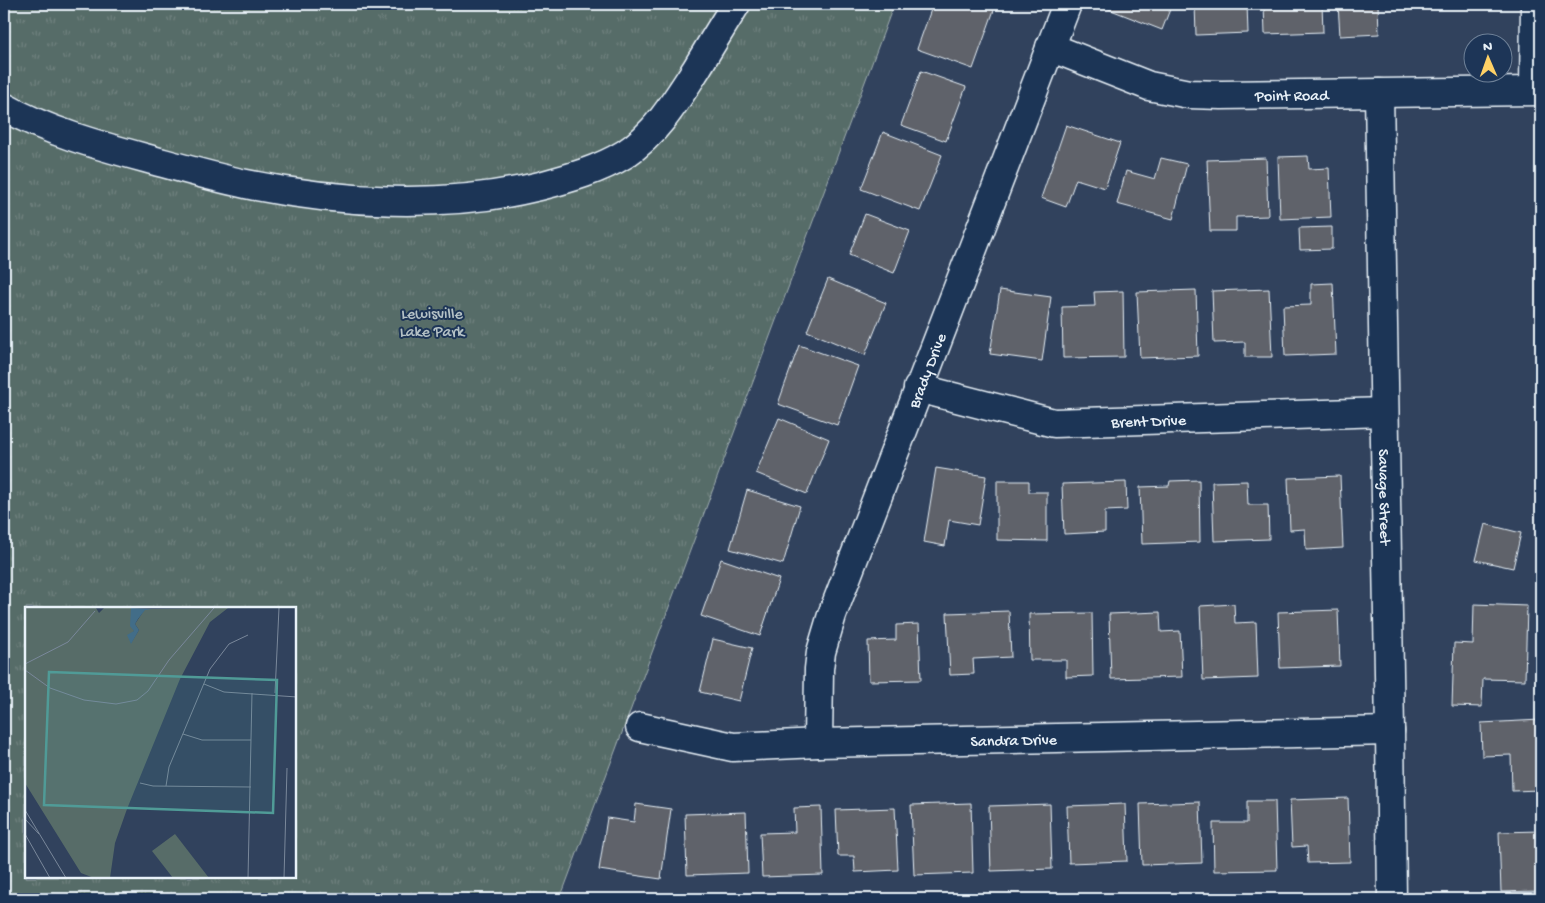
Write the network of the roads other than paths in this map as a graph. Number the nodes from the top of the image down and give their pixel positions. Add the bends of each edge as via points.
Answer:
1 (736, 4) edge
2 (1066, 4) edge
3 (1535, 4) edge
4 (1050, 47) junction
5 (1538, 90) edge
6 (1378, 93) junction
7 (4, 107) edge
8 (918, 388) junction
9 (1384, 412) junction
10 (640, 727) dead end
11 (1390, 731) junction
12 (818, 743) junction
13 (1392, 899) edge

1 - 7 street via 674,105 627,153 600,168 511,193 410,201 296,193 187,170 92,143
2 - 4 street, Brady Drive
3 - 5 street
4 - 6 street, Point Road via 1149,86 1179,92 1221,95
4 - 8 street, Brady Drive
5 - 6 street, Point Road
6 - 9 street, Savage Street
8 - 9 street, Brent Drive via 1054,423
8 - 12 street, Brady Drive via 834,608 821,652
9 - 11 street, Savage Street
10 - 12 street, Sandra Drive via 733,748
11 - 12 street, Sandra Drive
11 - 13 street, Savage Street

